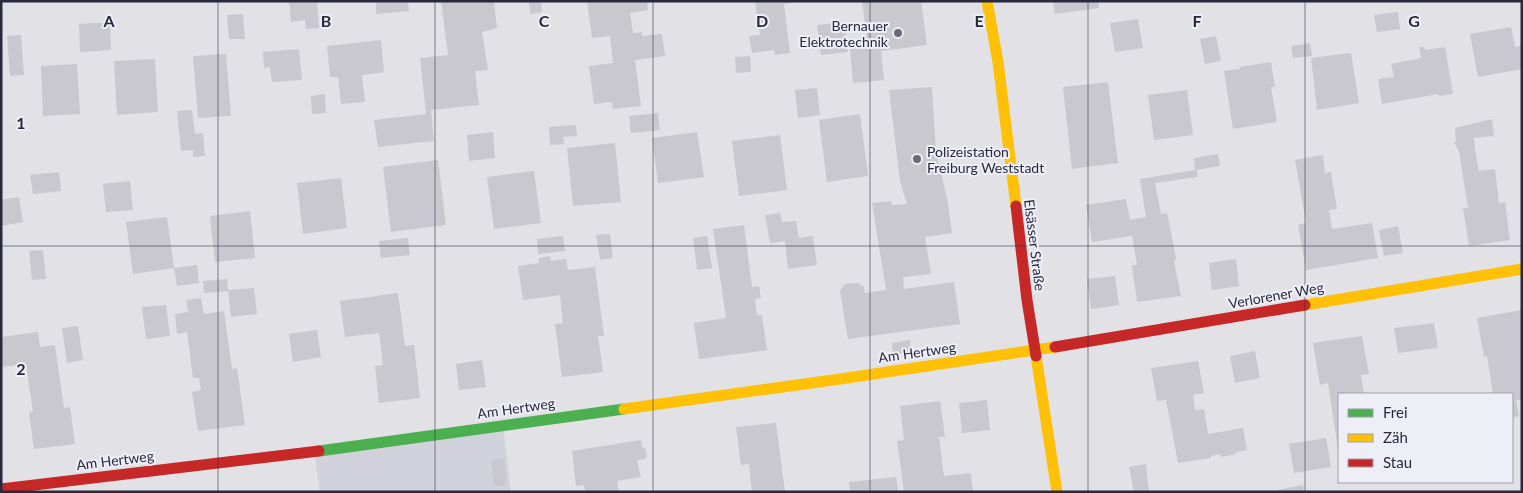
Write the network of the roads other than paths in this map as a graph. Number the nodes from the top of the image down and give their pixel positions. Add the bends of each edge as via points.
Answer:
1 (987, 1) edge
2 (1522, 269) edge
3 (1034, 350) junction
4 (1, 489) edge
5 (1057, 492) edge

1 - 3 street, Elsässer Straße via 998,62
2 - 3 street, Verlorener Weg
3 - 4 street, Am Hertweg via 314,452
3 - 5 street, Elsässer Straße

